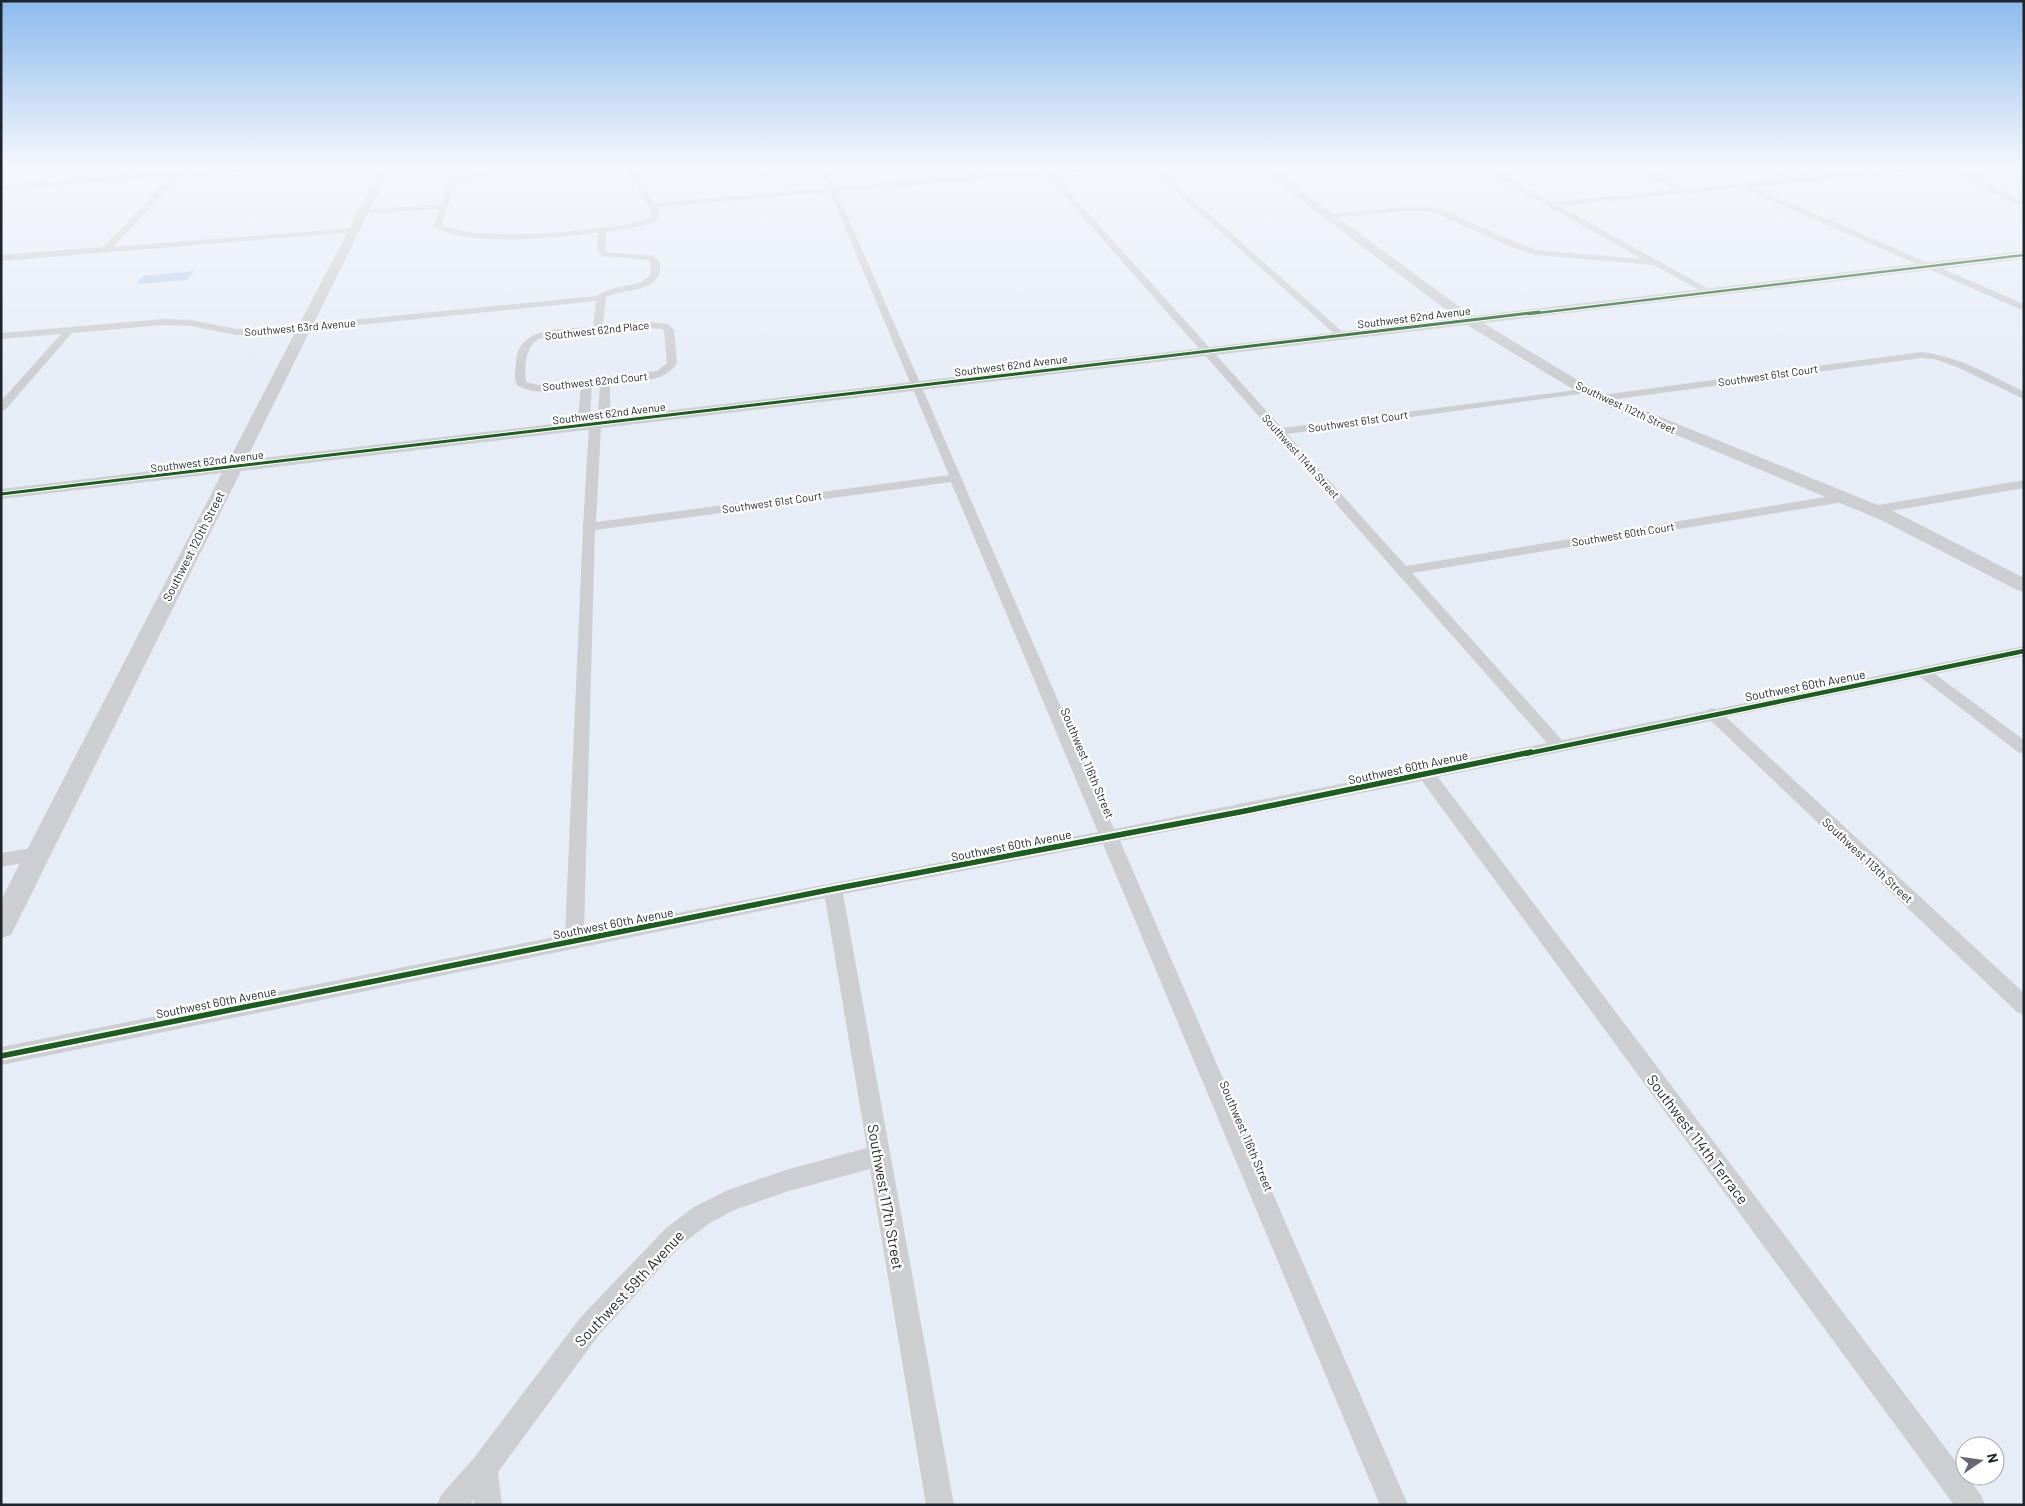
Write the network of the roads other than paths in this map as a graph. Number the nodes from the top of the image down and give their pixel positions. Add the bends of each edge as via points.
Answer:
1 (117, 237) edge
2 (263, 237) edge
3 (350, 237) edge
4 (602, 237) edge
5 (853, 237) edge
6 (1105, 237) edge
7 (1231, 237) edge
8 (1357, 237) edge
9 (1497, 237) edge
10 (1608, 237) edge
11 (1862, 237) edge
12 (105, 250) junction
13 (2024, 255) edge
14 (1, 258) edge
15 (1655, 263) junction
16 (1928, 266) junction
17 (1708, 292) junction
18 (600, 298) junction
19 (2024, 308) edge
20 (1470, 321) junction
21 (305, 328) junction
22 (70, 329) junction
23 (598, 330) junction
24 (1, 336) edge
25 (1342, 336) junction
26 (1207, 352) junction
27 (1934, 356) joint
28 (666, 371) joint
29 (605, 381) junction
30 (587, 383) junction
31 (524, 385) joint
32 (918, 387) junction
33 (1586, 390) junction
34 (2024, 396) edge
35 (1602, 398) junction
36 (1, 408) edge
37 (595, 425) junction
38 (1279, 432) junction
39 (233, 468) junction
40 (955, 478) junction
41 (2024, 484) edge
42 (1, 494) edge
43 (1844, 498) junction
44 (1873, 510) junction
45 (589, 527) junction
46 (1402, 571) junction
47 (2024, 586) edge
48 (2024, 650) edge
49 (1921, 671) junction
50 (1712, 714) junction
51 (1558, 746) junction
52 (2024, 748) edge
53 (1426, 774) junction
54 (1108, 836) junction
55 (38, 854) junction
56 (1, 860) edge
57 (832, 889) junction
58 (1, 927) edge
59 (574, 940) junction
60 (2024, 1006) edge
61 (1, 1056) edge
62 (879, 1156) junction
63 (484, 1468) junction
64 (452, 1505) edge
65 (488, 1505) edge
66 (940, 1505) edge
67 (1394, 1505) edge
68 (1970, 1505) edge

1 - 12 street
2 - 12 street
3 - 21 street, Southwest 120th Street
4 - 18 street, Southwest 63rd Avenue via 604,254 651,258 656,263 656,273 646,284 607,292
5 - 32 street, Southwest 116th Street
6 - 26 street, Southwest 114th Street
7 - 25 street
8 - 20 street, Southwest 112th Street
9 - 15 street via 1535,252
10 - 15 street
11 - 16 street
12 - 14 street
13 - 16 street, Southwest 62nd Avenue
15 - 17 street
16 - 17 street, Southwest 62nd Avenue
16 - 19 street
17 - 20 street, Southwest 62nd Avenue
18 - 21 street, Southwest 63rd Avenue
18 - 23 street
20 - 25 street, Southwest 62nd Avenue
20 - 33 street, Southwest 112th Street
21 - 22 street, Southwest 63rd Avenue via 236,332 191,323 163,322
21 - 39 street, Southwest 120th Street
22 - 24 street, Southwest 63rd Avenue
22 - 36 street
23 - 28 street, Southwest 62nd Place via 665,326 670,332 672,363
23 - 31 street, Southwest 62nd Place via 530,339 524,345 520,378
25 - 26 street, Southwest 62nd Avenue
26 - 32 street, Southwest 62nd Avenue
26 - 38 street, Southwest 114th Street
27 - 34 street
27 - 35 street, Southwest 61st Court via 1903,357
28 - 29 street, Southwest 62nd Court via 652,376
29 - 30 street, Southwest 62nd Court
29 - 37 street via 604,415
30 - 31 street, Southwest 62nd Court via 539,388
30 - 37 street via 584,418
32 - 37 street, Southwest 62nd Avenue
32 - 40 street, Southwest 116th Street
33 - 35 street, Southwest 112th Street
33 - 38 street, Southwest 61st Court
35 - 43 street, Southwest 112th Street
37 - 39 street, Southwest 62nd Avenue
37 - 45 street
38 - 46 street, Southwest 114th Street
39 - 42 street, Southwest 62nd Avenue
39 - 55 street, Southwest 120th Street
40 - 45 street, Southwest 61st Court
40 - 54 street, Southwest 116th Street
41 - 44 street
43 - 44 street, Southwest 112th Street
43 - 46 street, Southwest 60th Court
44 - 47 street, Southwest 112th Street
45 - 59 street
46 - 51 street, Southwest 114th Street
48 - 49 street, Southwest 60th Avenue
49 - 50 street, Southwest 60th Avenue
49 - 52 street
50 - 51 street, Southwest 60th Avenue
50 - 60 street, Southwest 113th Street
51 - 53 street, Southwest 60th Avenue
53 - 54 street, Southwest 60th Avenue
53 - 68 street, Southwest 114th Terrace
54 - 57 street, Southwest 60th Avenue
54 - 67 street, Southwest 116th Street
55 - 56 street
55 - 58 street, Southwest 120th Street
57 - 59 street, Southwest 60th Avenue
57 - 62 street, Southwest 117th Street
59 - 61 street, Southwest 60th Avenue
62 - 63 street, Southwest 59th Avenue via 789,1180 728,1201 674,1236 589,1327
62 - 66 street, Southwest 117th Street
63 - 64 street, Southwest 59th Avenue
63 - 65 street

